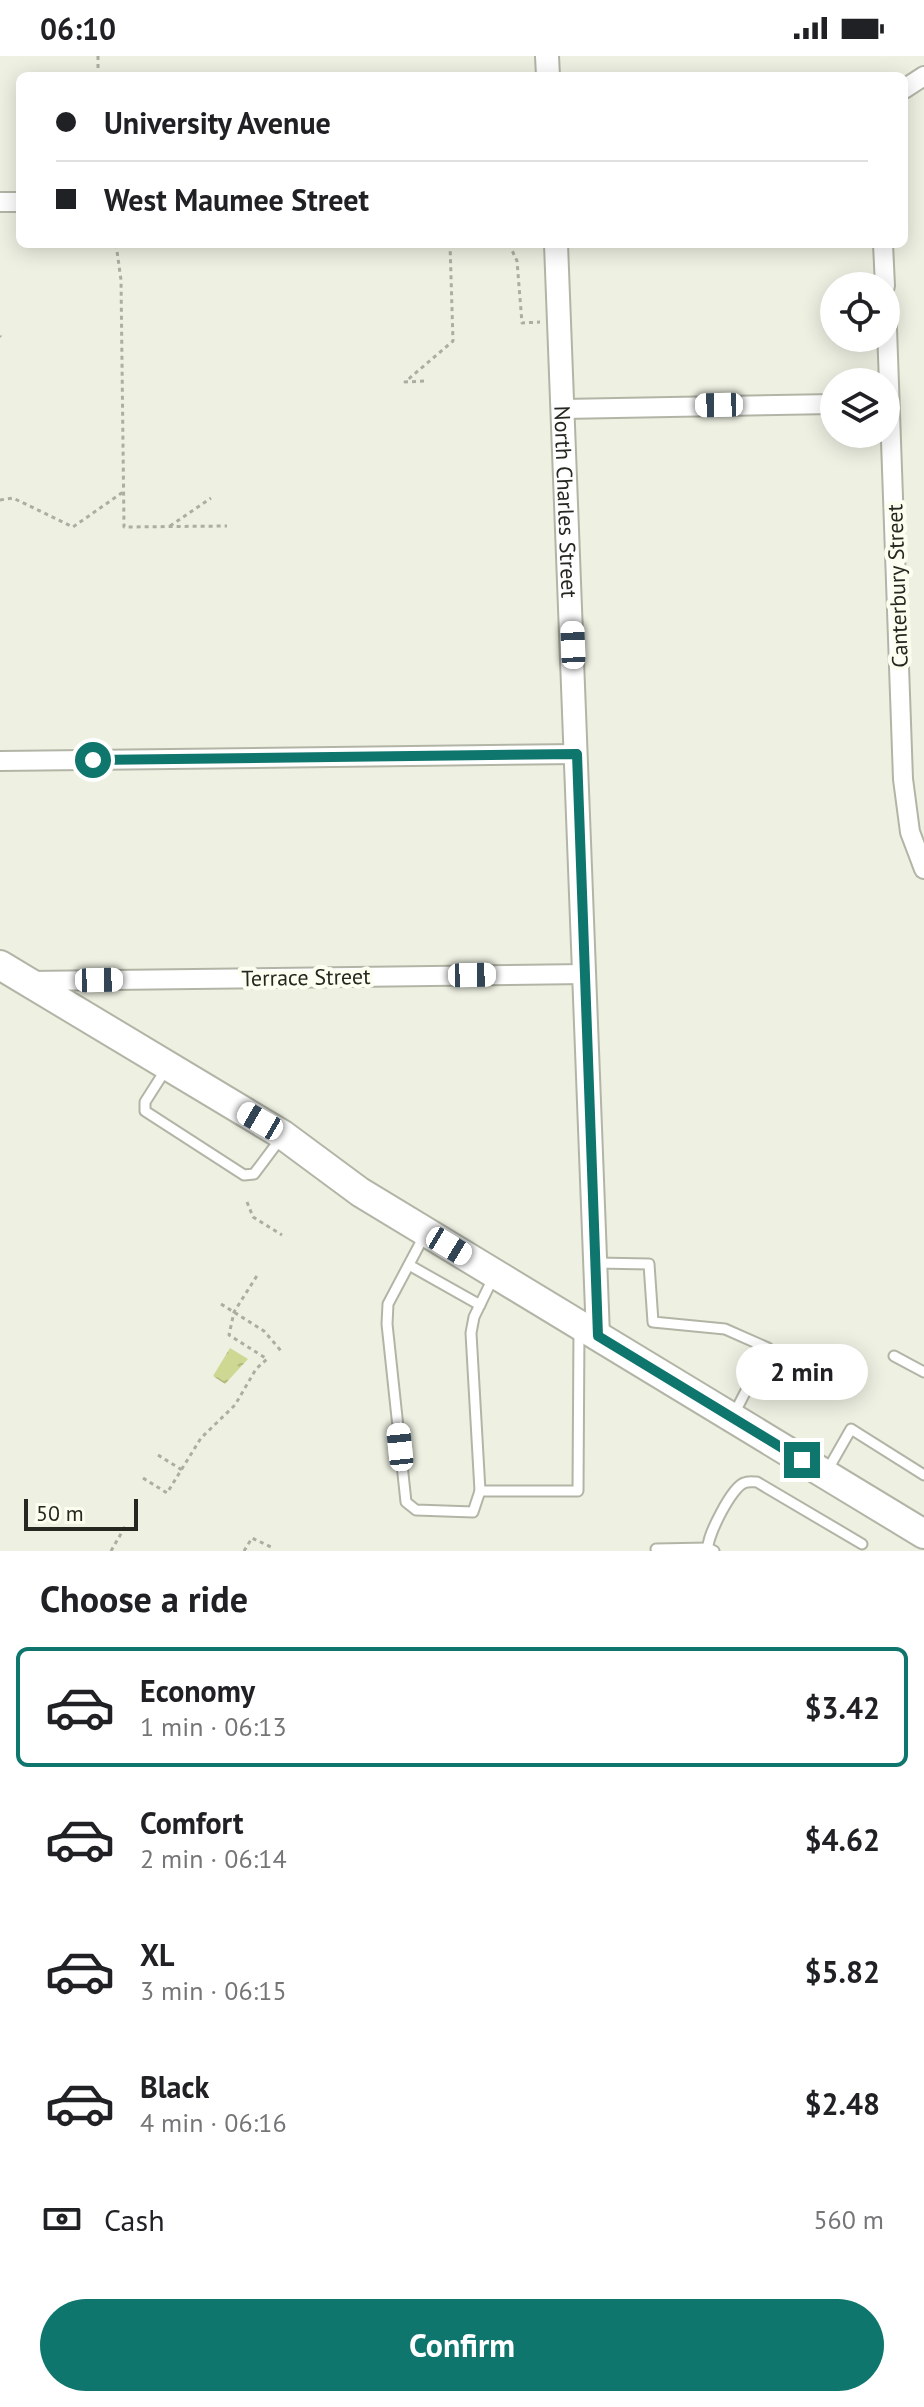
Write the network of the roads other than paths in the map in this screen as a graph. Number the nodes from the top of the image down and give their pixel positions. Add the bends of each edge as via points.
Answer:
1 (556, 248) edge
2 (883, 248) edge
3 (884, 272) edge
4 (820, 404) edge
5 (563, 409) junction
6 (890, 448) edge
7 (577, 754) junction
8 (0, 761) edge
9 (924, 869) edge
10 (0, 965) edge
11 (586, 974) junction
12 (26, 981) junction
13 (168, 1067) junction
14 (283, 1135) junction
15 (426, 1232) junction
16 (597, 1263) junction
17 (409, 1265) junction
18 (496, 1274) junction
19 (480, 1305) junction
20 (589, 1330) junction
21 (894, 1356) dead end
22 (924, 1372) edge
23 (732, 1417) junction
24 (825, 1474) junction
25 (924, 1475) edge
26 (480, 1491) junction
27 (924, 1534) edge
28 (862, 1544) dead end
29 (656, 1549) dead end
30 (711, 1549) edge

1 - 5 street, North Charles Street
2 - 3 street
4 - 5 street
5 - 7 street, North Charles Street
6 - 9 street, Canterbury Street via 903,779 910,832
7 - 8 street
7 - 11 street, North Charles Street
10 - 12 main road
11 - 12 street, Terrace Street
11 - 16 street, North Charles Street
12 - 13 main road
13 - 14 main road
13 - 14 lane via 145,1102 145,1111 244,1175 254,1174
14 - 15 main road
15 - 17 lane
15 - 18 main road
16 - 20 street, North Charles Street
16 - 23 lane via 649,1264 653,1322 725,1329 768,1348
17 - 19 lane
17 - 26 lane via 388,1304 387,1324 406,1502 416,1510 473,1512
18 - 19 lane
18 - 20 main road
19 - 26 lane via 471,1333
20 - 23 main road
20 - 26 lane via 576,1362 578,1491
21 - 22 lane
23 - 24 main road
24 - 25 lane via 851,1429
24 - 27 main road
28 - 30 lane via 757,1482 748,1482 739,1487 707,1537
29 - 30 lane

